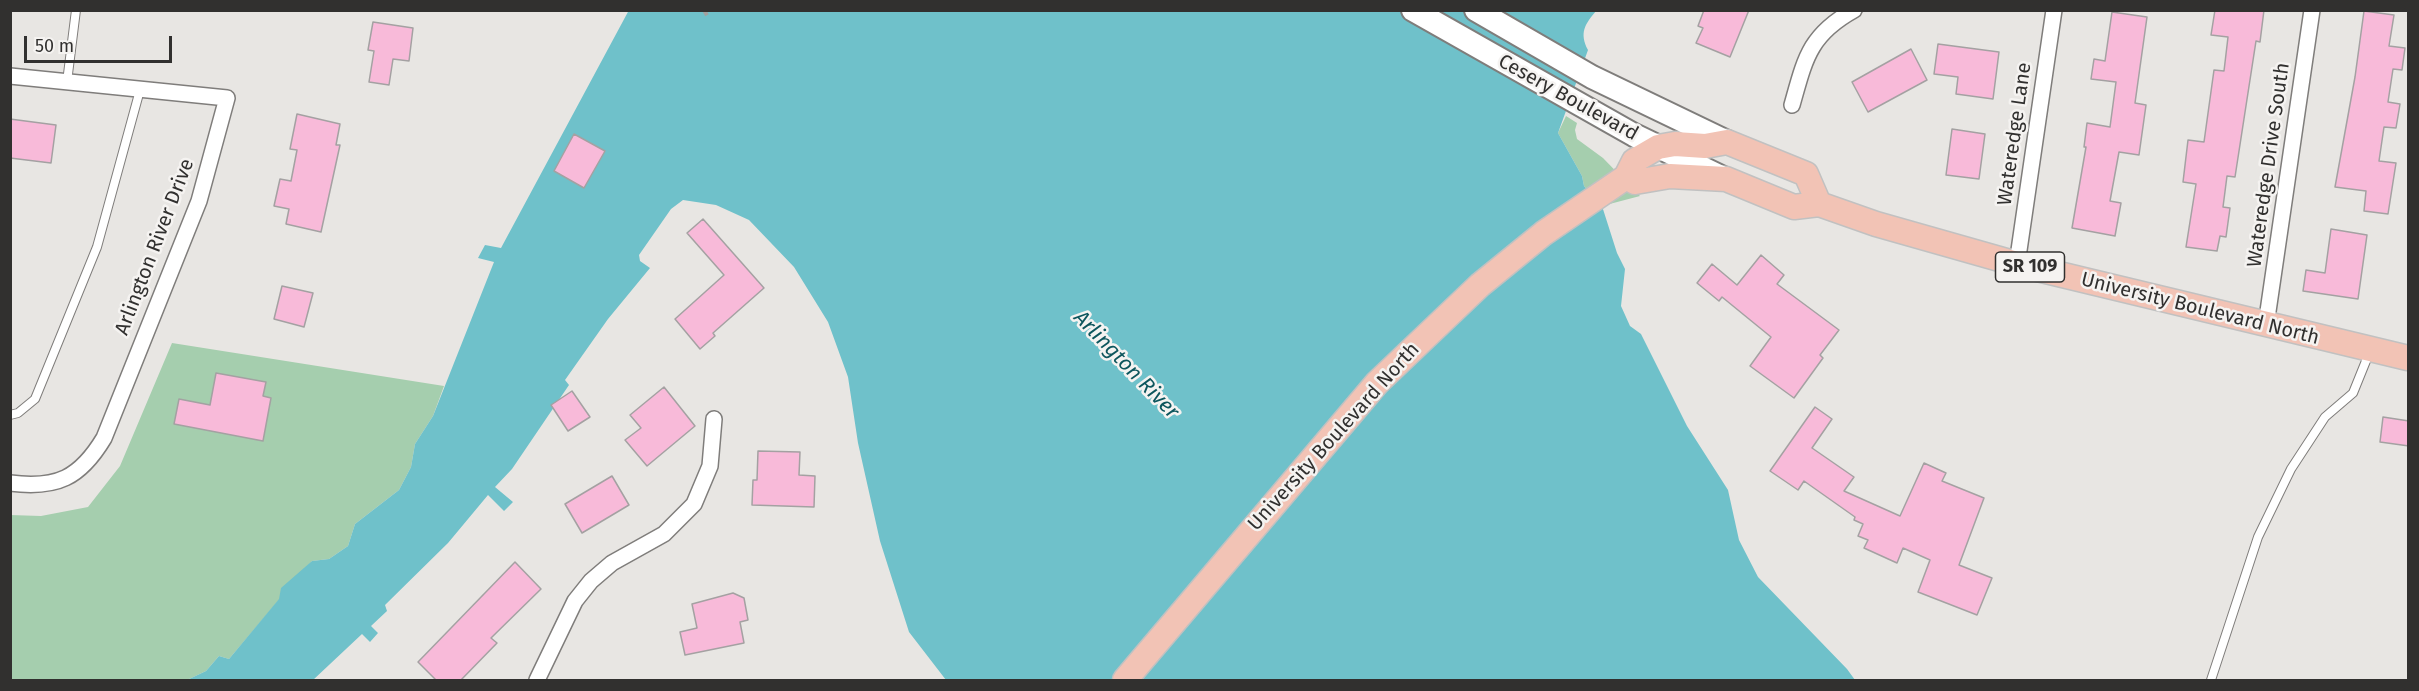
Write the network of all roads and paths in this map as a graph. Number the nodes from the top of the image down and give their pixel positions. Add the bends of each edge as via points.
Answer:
1 (76, 10) edge
2 (704, 10) edge
3 (1413, 10) edge
4 (1476, 10) edge
5 (1854, 10) edge
6 (2054, 10) edge
7 (2312, 10) edge
8 (708, 17) dead end
9 (10, 76) edge
10 (68, 82) junction
11 (140, 90) junction
12 (1792, 105) dead end
13 (1727, 142) junction
14 (1658, 147) junction
15 (1626, 177) junction
16 (1726, 179) junction
17 (1820, 204) junction
18 (2017, 264) junction
19 (2266, 325) junction
20 (2370, 350) junction
21 (2409, 358) edge
22 (10, 414) edge
23 (714, 419) dead end
24 (10, 483) edge
25 (537, 681) edge
26 (1125, 681) edge
27 (2211, 681) edge

1 - 10 lane
2 - 8 path
3 - 14 main road, Cesery Boulevard / SR 109
4 - 13 main road, Cesery Boulevard via 1592,77
5 - 12 street via 1834,21 1817,38 1805,60
6 - 18 street, Wateredge Lane
7 - 19 street, Wateredge Drive South
9 - 10 street, Arlington River Drive
10 - 11 street, Arlington River Drive
11 - 22 lane via 93,258 36,399 18,413
11 - 24 street, Arlington River Drive via 227,98 199,201 93,457 78,472 62,480 42,485
13 - 14 main road, University Boulevard North
13 - 17 main road, University Boulevard North via 1806,174
14 - 15 main road, University Boulevard North via 1634,161
14 - 16 main road, Cesery Boulevard / SR 109
15 - 16 main road, University Boulevard North via 1635,182 1680,176
15 - 26 main road, University Boulevard North via 1544,233 1480,285 1377,383
16 - 17 main road, University Boulevard North / SR 109 via 1794,207
17 - 18 main road, University Boulevard North / SR 109
18 - 19 main road, University Boulevard North / SR 109
19 - 20 main road, University Boulevard North / SR 109
20 - 21 main road, University Boulevard North / SR 109
20 - 27 lane via 2353,393 2325,417 2291,470 2263,527
23 - 25 street via 710,466 694,504 664,534 612,563 591,581 575,602

